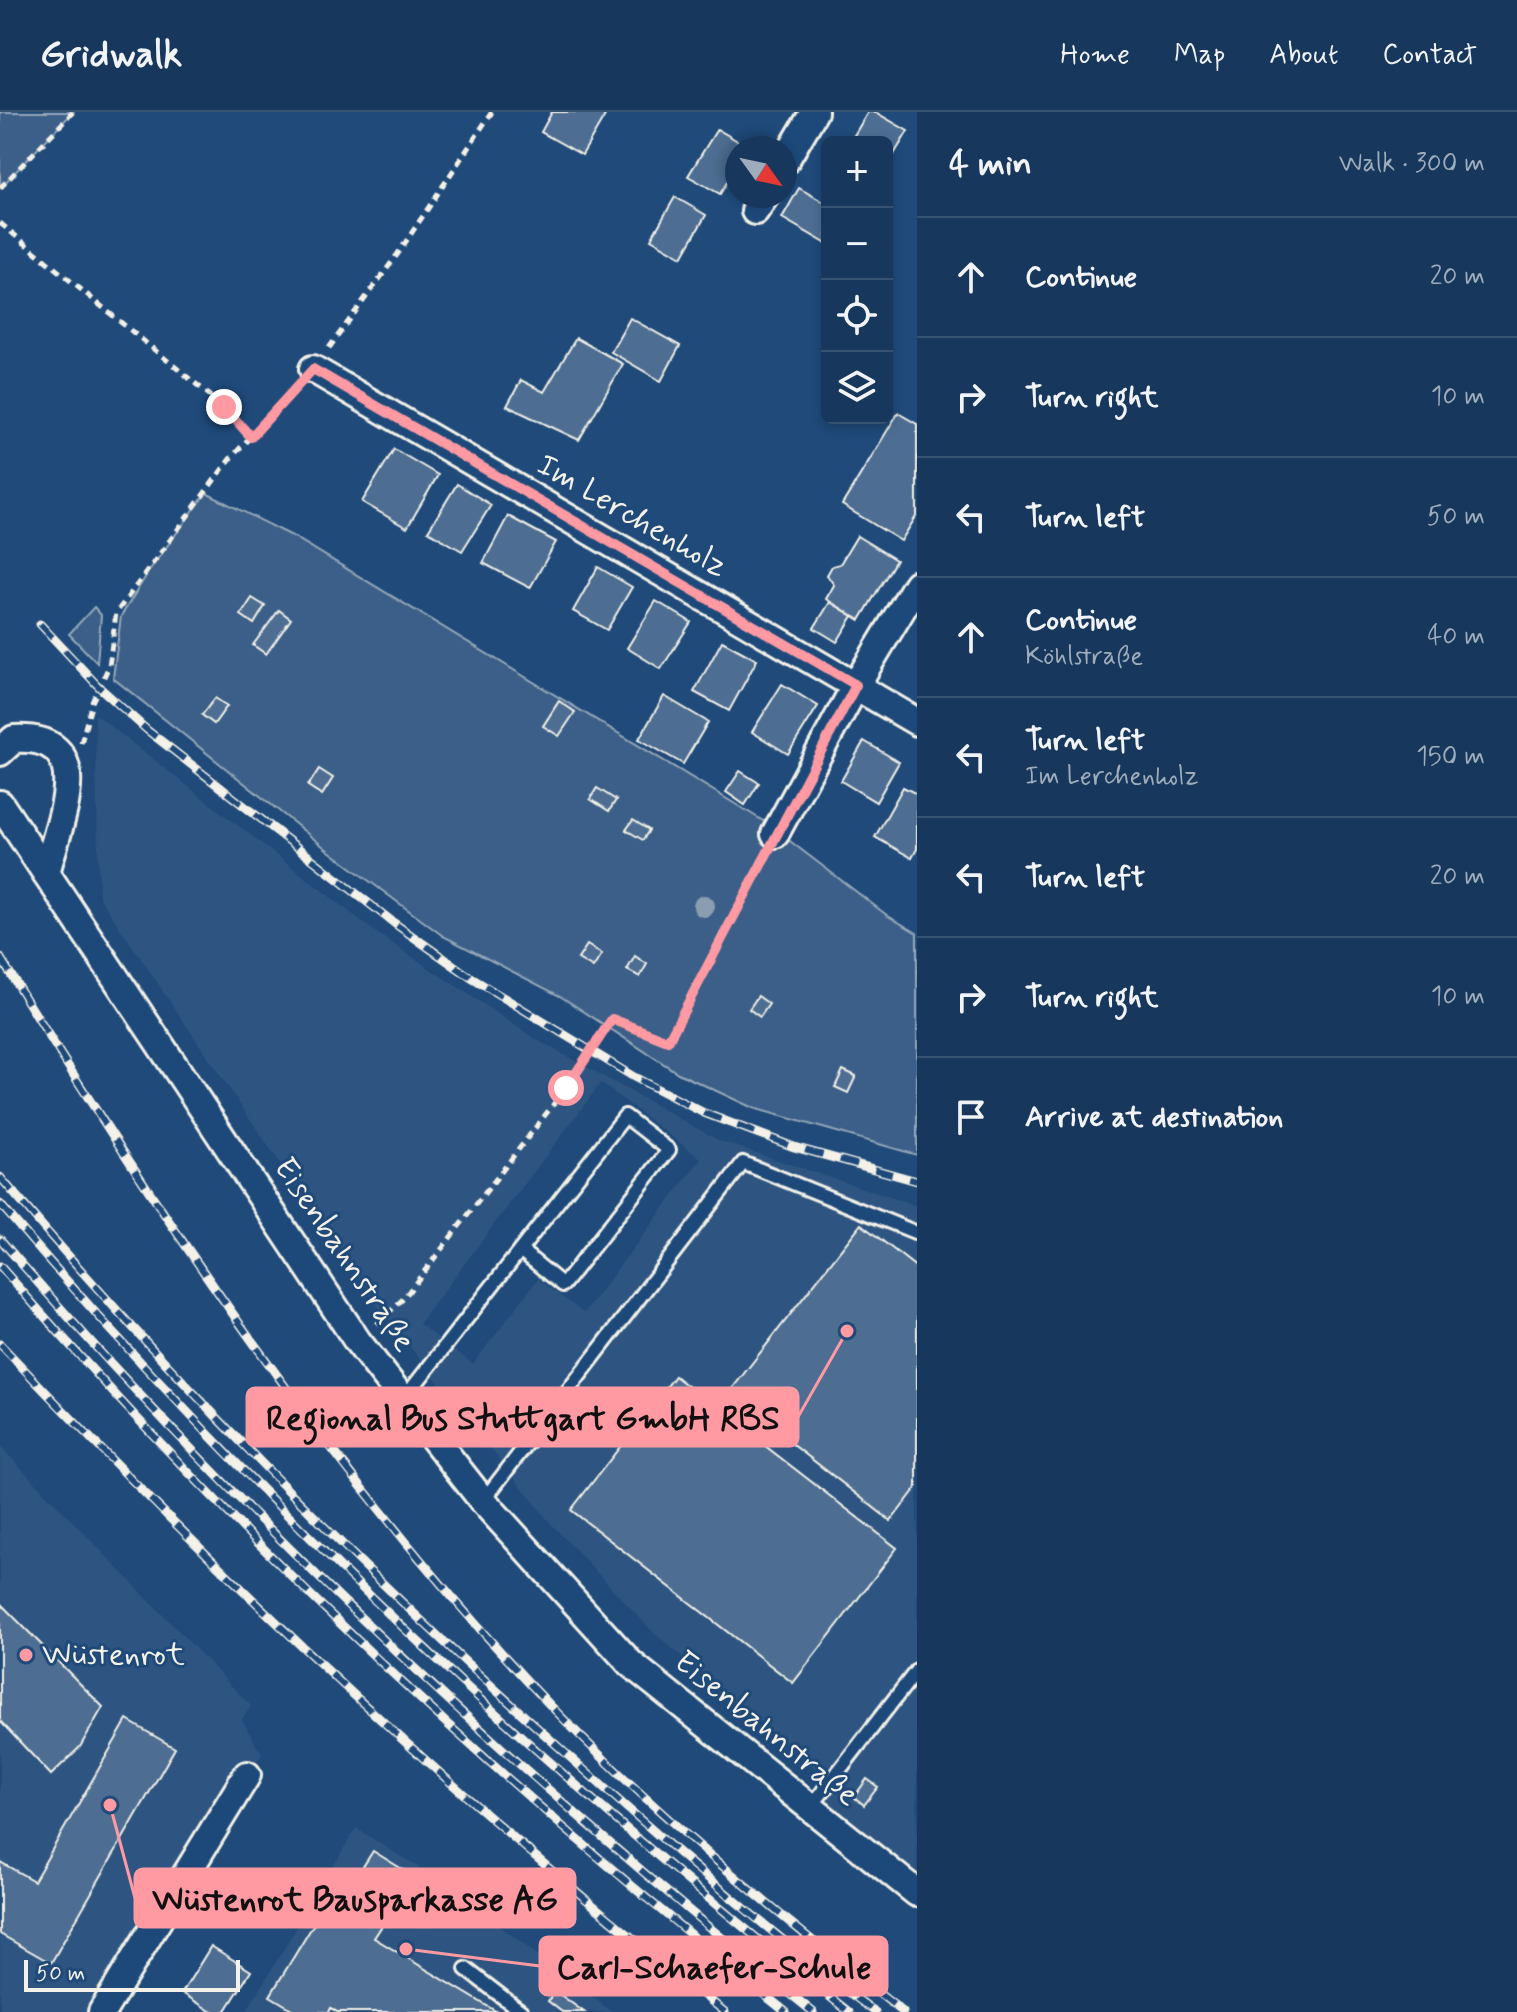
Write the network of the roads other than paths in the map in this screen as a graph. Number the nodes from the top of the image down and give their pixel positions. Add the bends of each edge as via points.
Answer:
1 (814, 112) edge
2 (797, 141) edge
3 (313, 369) road end
4 (917, 584) edge
5 (856, 685) junction
6 (917, 722) edge
7 (1, 748) edge
8 (0, 804) edge
9 (775, 834) road end
10 (46, 873) junction
11 (917, 1233) edge
12 (520, 1250) junction
13 (403, 1400) junction
14 (483, 1501) junction
15 (917, 1670) edge
16 (247, 1775) dead end
17 (810, 1808) junction
18 (917, 1893) edge
19 (466, 1969) dead end
20 (102, 2012) edge
21 (522, 2012) edge

1 - 2 street
3 - 5 street, Im Lerchenholz
4 - 5 street
5 - 6 street, Im Lerchenholz
5 - 9 street
7 - 10 street via 14,739 35,738 55,748 66,763 69,791
8 - 10 street, Eisenbahnstraße
10 - 13 street, Eisenbahnstraße via 358,1342
11 - 14 lane via 743,1163
12 - 12 lane via 625,1116 669,1150 563,1285
12 - 13 lane
13 - 14 street, Eisenbahnstraße
14 - 17 street, Eisenbahnstraße via 631,1664
15 - 17 lane
16 - 20 street
17 - 18 street, Eisenbahnstraße
19 - 21 lane

